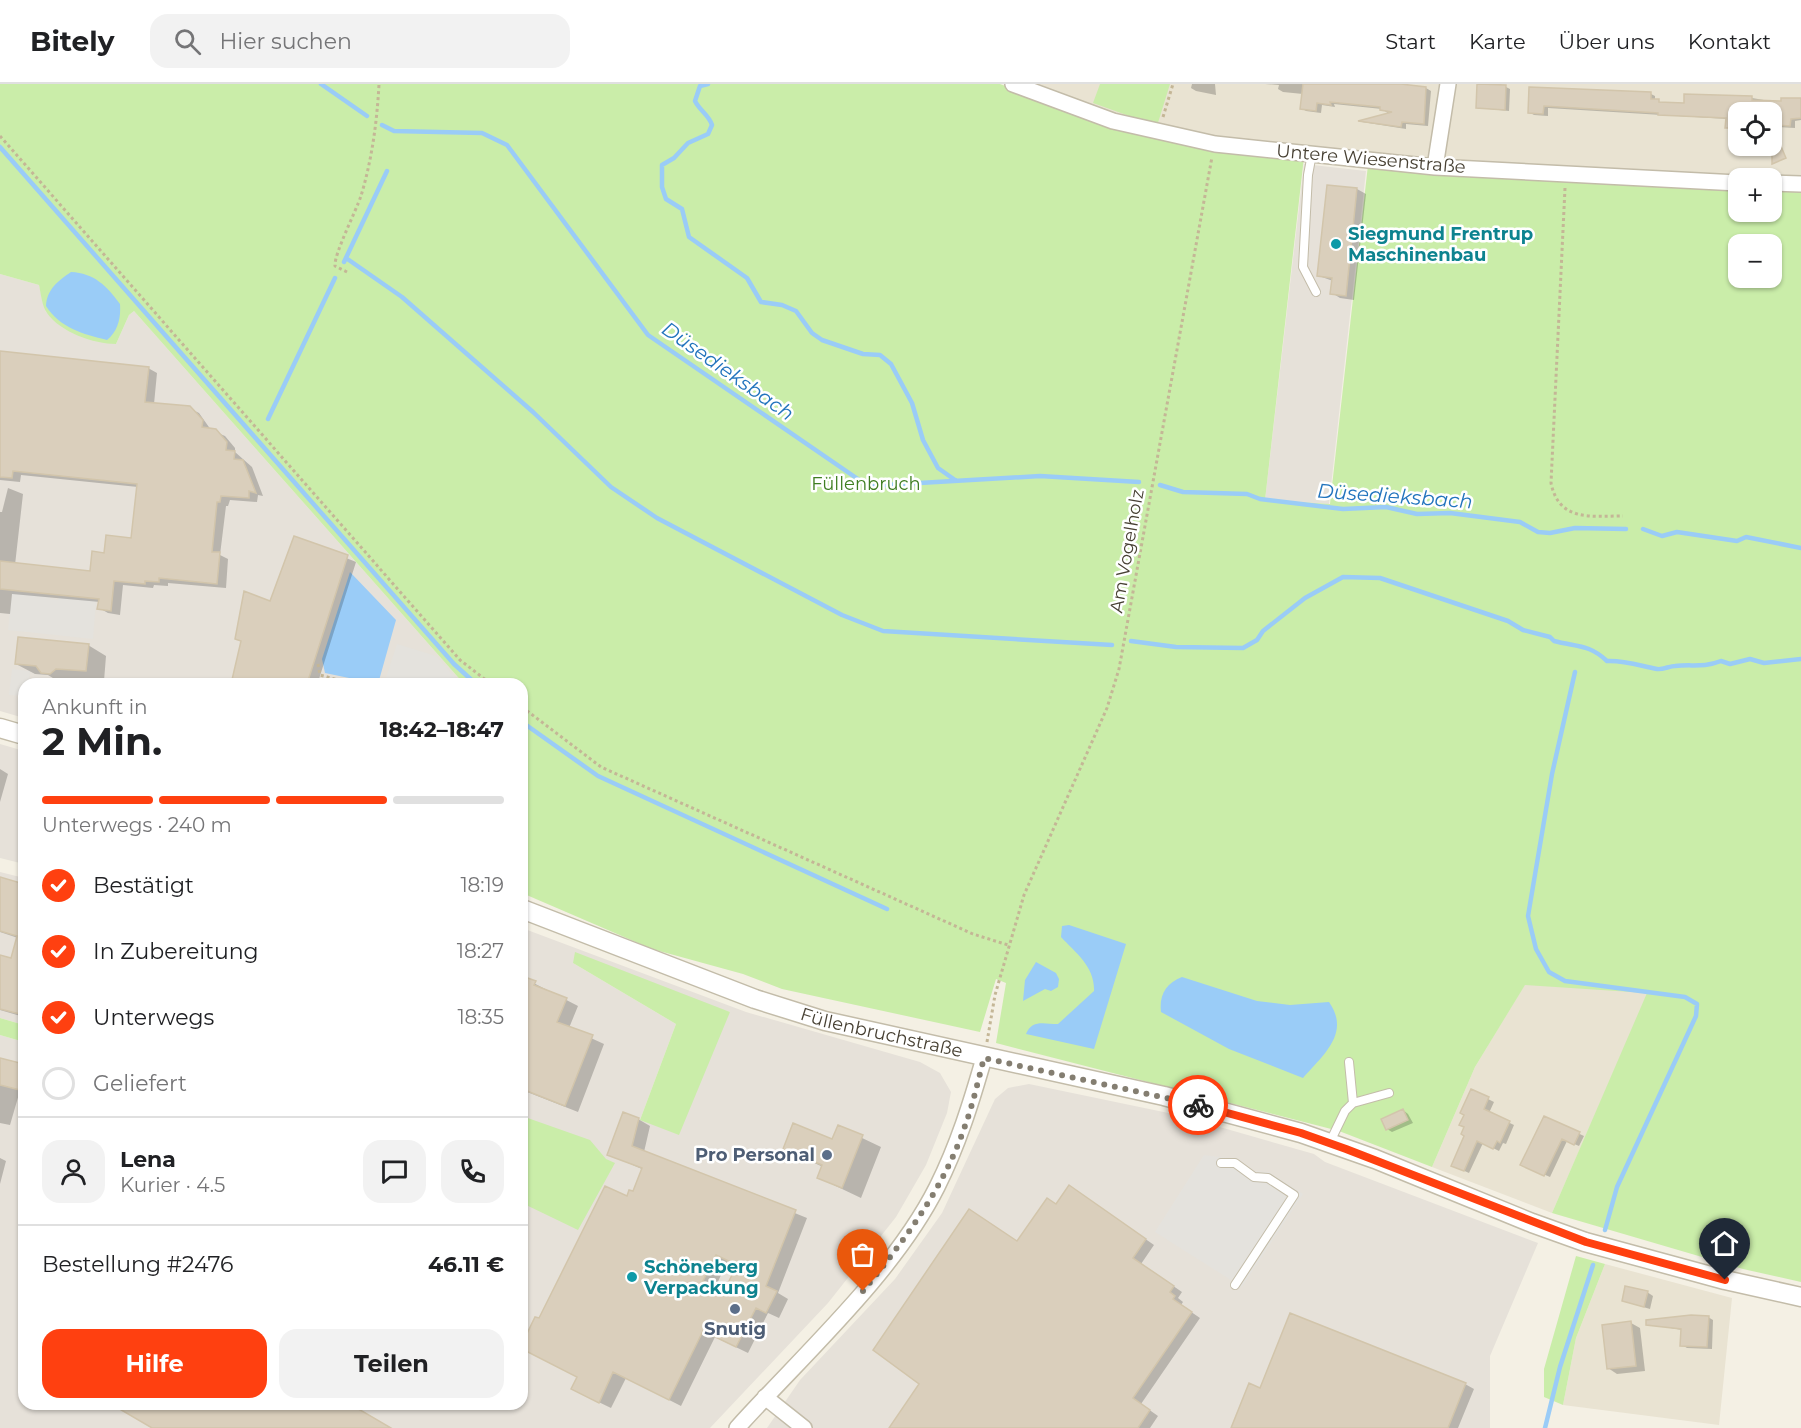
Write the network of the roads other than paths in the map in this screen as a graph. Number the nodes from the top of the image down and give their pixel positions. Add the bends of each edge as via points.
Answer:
1 (1013, 84) edge
2 (1448, 84) edge
3 (1312, 154) junction
4 (1435, 167) junction
5 (1728, 182) edge
6 (1782, 183) edge
7 (1801, 184) edge
8 (1316, 292) dead end
9 (0, 728) edge
10 (18, 733) edge
11 (528, 911) edge
12 (984, 1058) junction
13 (1349, 1062) dead end
14 (1389, 1093) dead end
15 (1353, 1103) junction
16 (1330, 1143) junction
17 (1221, 1164) dead end
18 (1235, 1285) dead end
19 (1801, 1297) edge
20 (765, 1397) junction
21 (737, 1428) edge
22 (804, 1428) edge

1 - 3 street, Untere Wiesenstraße via 1113,121 1159,132 1215,144
2 - 4 street
3 - 4 street, Untere Wiesenstraße
3 - 8 lane via 1303,267
4 - 5 street, Untere Wiesenstraße
6 - 7 street
9 - 10 street
11 - 12 street, Füllenbruchstraße via 755,999 825,1021
12 - 16 street, Füllenbruchstraße via 1164,1096
12 - 20 street via 965,1127 916,1222 863,1291
13 - 15 lane
14 - 15 lane
15 - 16 lane
16 - 19 street, Füllenbruchstraße via 1586,1242
17 - 18 lane via 1235,1164 1254,1177 1268,1178 1294,1195
20 - 21 street
20 - 22 street

